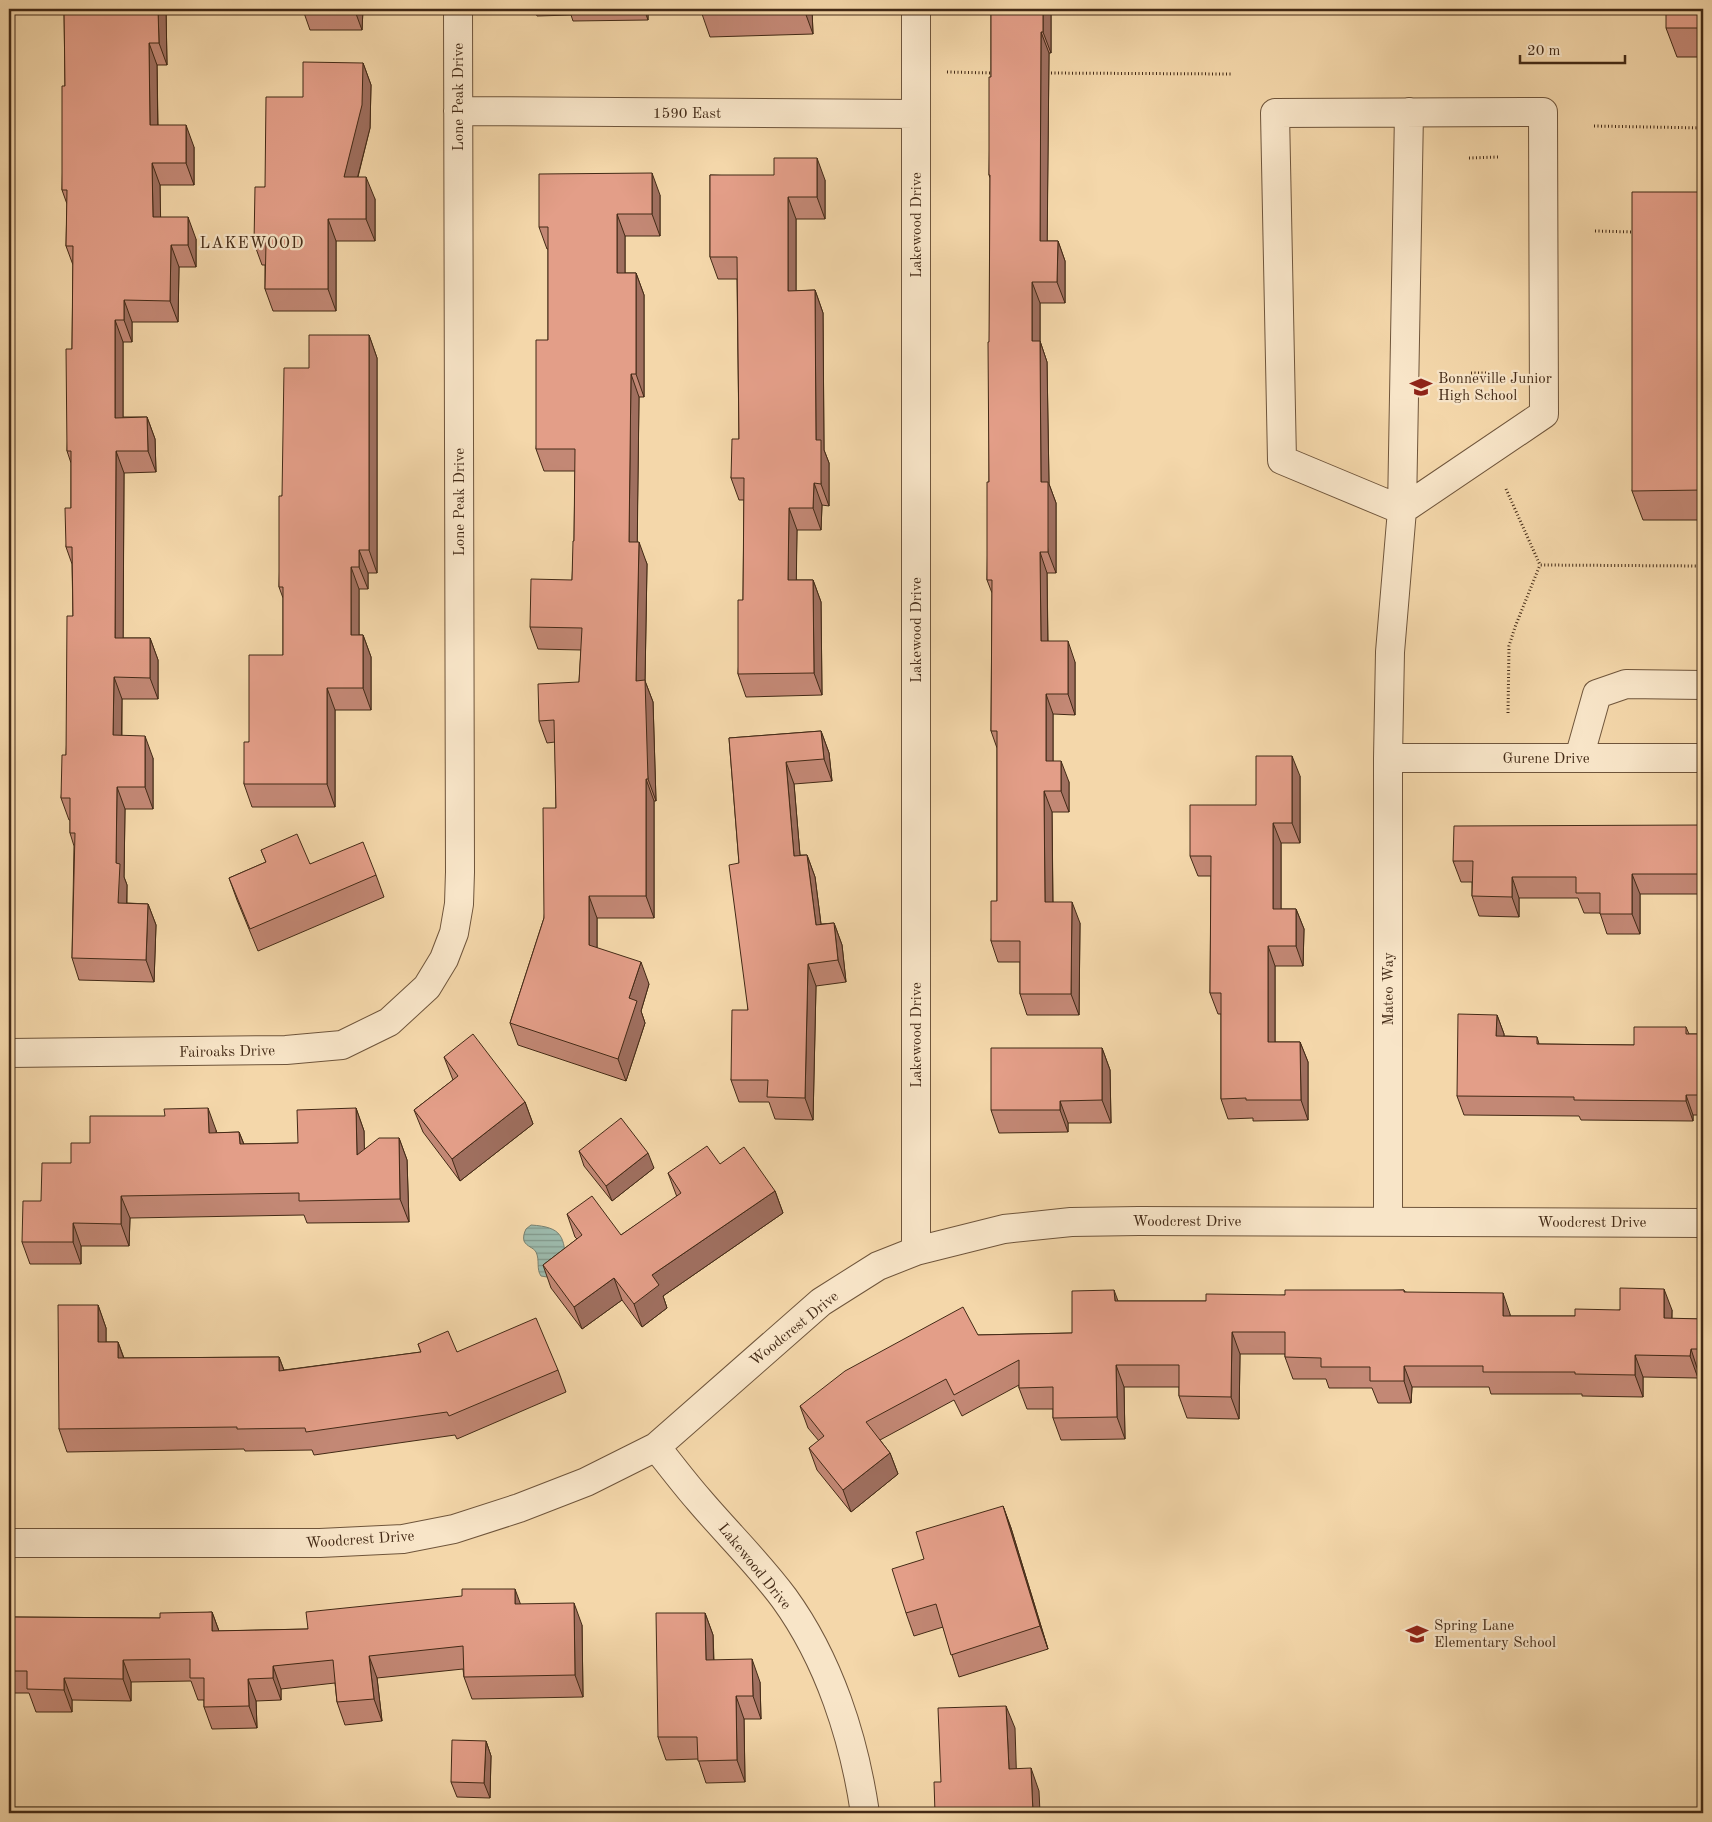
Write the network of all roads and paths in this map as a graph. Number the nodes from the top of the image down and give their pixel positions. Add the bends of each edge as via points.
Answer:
1 (458, 9) edge
2 (916, 9) edge
3 (940, 72) dead end
4 (999, 73) edge
5 (1038, 73) edge
6 (1231, 74) dead end
7 (458, 111) junction
8 (1408, 112) junction
9 (916, 114) junction
10 (1594, 126) dead end
11 (1703, 128) edge
12 (1498, 157) dead end
13 (1469, 158) dead end
14 (1595, 231) dead end
15 (1642, 232) edge
16 (1471, 373) dead end
17 (1501, 373) dead end
18 (1506, 489) dead end
19 (1402, 510) junction
20 (1540, 565) junction
21 (1703, 566) edge
22 (1703, 685) edge
23 (1508, 713) dead end
24 (1388, 758) junction
25 (1579, 758) junction
26 (1703, 758) edge
27 (427, 987) joint
28 (9, 1053) edge
29 (1388, 1221) junction
30 (1703, 1223) edge
31 (916, 1251) junction
32 (656, 1447) junction
33 (9, 1543) edge
34 (865, 1813) edge

1 - 7 street, Lone Peak Drive
2 - 9 street, Lakewood Drive
3 - 4 path
5 - 6 path
7 - 9 street, 1590 East
7 - 27 street, Lone Peak Drive via 460,888 454,932 444,959
8 - 19 street, Mateo Way
8 - 19 street via 1543,112 1544,414
8 - 19 street via 1275,113 1282,460
9 - 31 street, Lakewood Drive
10 - 11 path
12 - 13 path
14 - 15 path
16 - 17 path
18 - 20 path
19 - 24 street, Mateo Way via 1390,652
20 - 21 path
20 - 23 path via 1509,646
22 - 25 street via 1626,684 1597,694
24 - 25 street, Gurene Drive
24 - 29 street, Mateo Way
25 - 26 street, Gurene Drive
27 - 28 street, Fairoaks Drive via 389,1022 342,1045 286,1050
29 - 30 street, Woodcrest Drive
29 - 31 street, Woodcrest Drive via 1071,1222 1004,1229
31 - 32 street, Woodcrest Drive via 878,1266 821,1302
32 - 33 street, Woodcrest Drive via 586,1482 519,1508 454,1529 403,1538 320,1543
32 - 34 street, Lakewood Drive via 762,1571 803,1629 821,1663 851,1741

